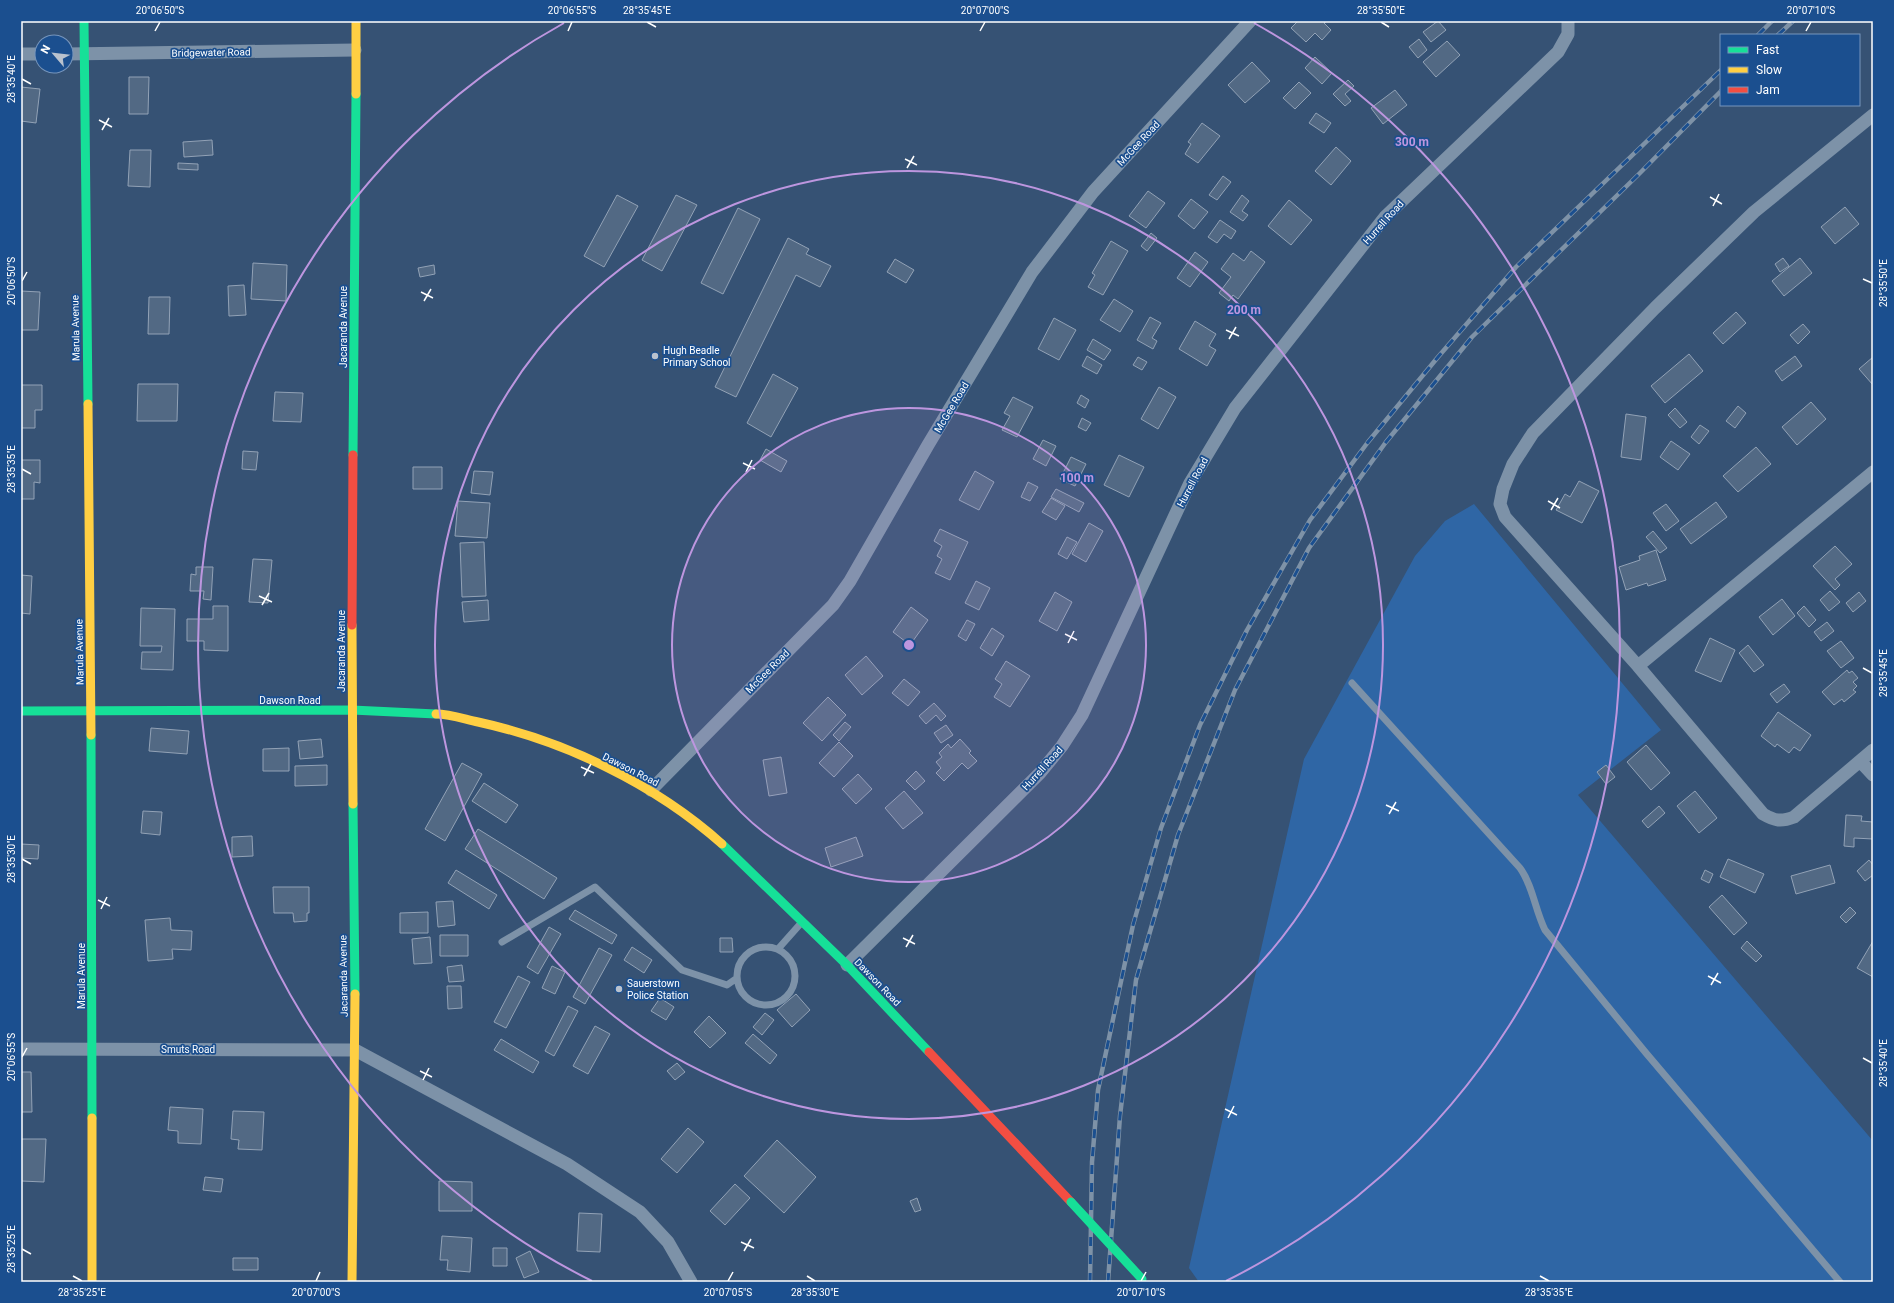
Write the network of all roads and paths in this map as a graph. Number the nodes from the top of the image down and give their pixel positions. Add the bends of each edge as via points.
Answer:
1 (84, 21) edge
2 (356, 21) edge
3 (1250, 21) edge
4 (1568, 21) edge
5 (356, 50) junction
6 (21, 54) edge
7 (34, 54) edge
8 (74, 54) edge
9 (83, 54) junction
10 (1873, 115) edge
11 (1873, 472) edge
12 (1638, 666) junction
13 (1352, 683) dead end
14 (352, 710) junction
15 (21, 711) edge
16 (91, 712) junction
17 (1873, 750) edge
18 (1860, 761) junction
19 (1873, 775) edge
20 (651, 790) junction
21 (802, 922) junction
22 (502, 942) dead end
23 (778, 949) junction
24 (847, 965) junction
25 (737, 978) junction
26 (92, 1048) junction
27 (21, 1049) edge
28 (355, 1050) junction
29 (1144, 1281) edge
30 (92, 1282) edge
31 (352, 1282) edge
32 (691, 1282) edge
33 (1840, 1282) edge

1 - 9 street, Marula Avenue
2 - 5 street, Jacaranda Avenue
3 - 20 street, McGee Road via 1093,192 1032,272 850,581 833,605
4 - 24 street, Hurrell Road via 1568,34 1558,52 1385,217 1235,408 1190,483 1082,715 1062,746 1040,773
5 - 9 street, Bridgewater Road
5 - 14 street, Jacaranda Avenue
6 - 7 street
8 - 9 street, Bridgewater Road
9 - 16 street, Marula Avenue
10 - 12 street via 1748,218 1533,433 1513,464 1500,504 1505,517
11 - 12 street
12 - 18 street via 1763,814 1774,820 1783,821 1794,817
13 - 33 lane via 1520,868 1527,877 1545,930
14 - 16 street, Dawson Road
14 - 20 street, Dawson Road via 441,714 511,729 584,757
14 - 28 street, Jacaranda Avenue
15 - 16 street, Dawson Road
16 - 26 street, Marula Avenue
17 - 18 street
18 - 19 street
20 - 21 street, Dawson Road via 692,818 721,843
21 - 23 lane
21 - 24 street, Dawson Road
22 - 25 lane via 595,887 682,970 727,985
23 - 25 lane via 755,949 745,956 738,966
23 - 25 lane via 788,957 794,967 795,980 791,991 782,1000 771,1005 759,1004 748,999 740,990
24 - 29 street, Dawson Road, bridge
26 - 27 street, Smuts Road
26 - 28 street, Smuts Road
26 - 30 street, Marula Avenue
28 - 31 street, Jacaranda Avenue
28 - 32 street via 567,1164 640,1212 668,1242

